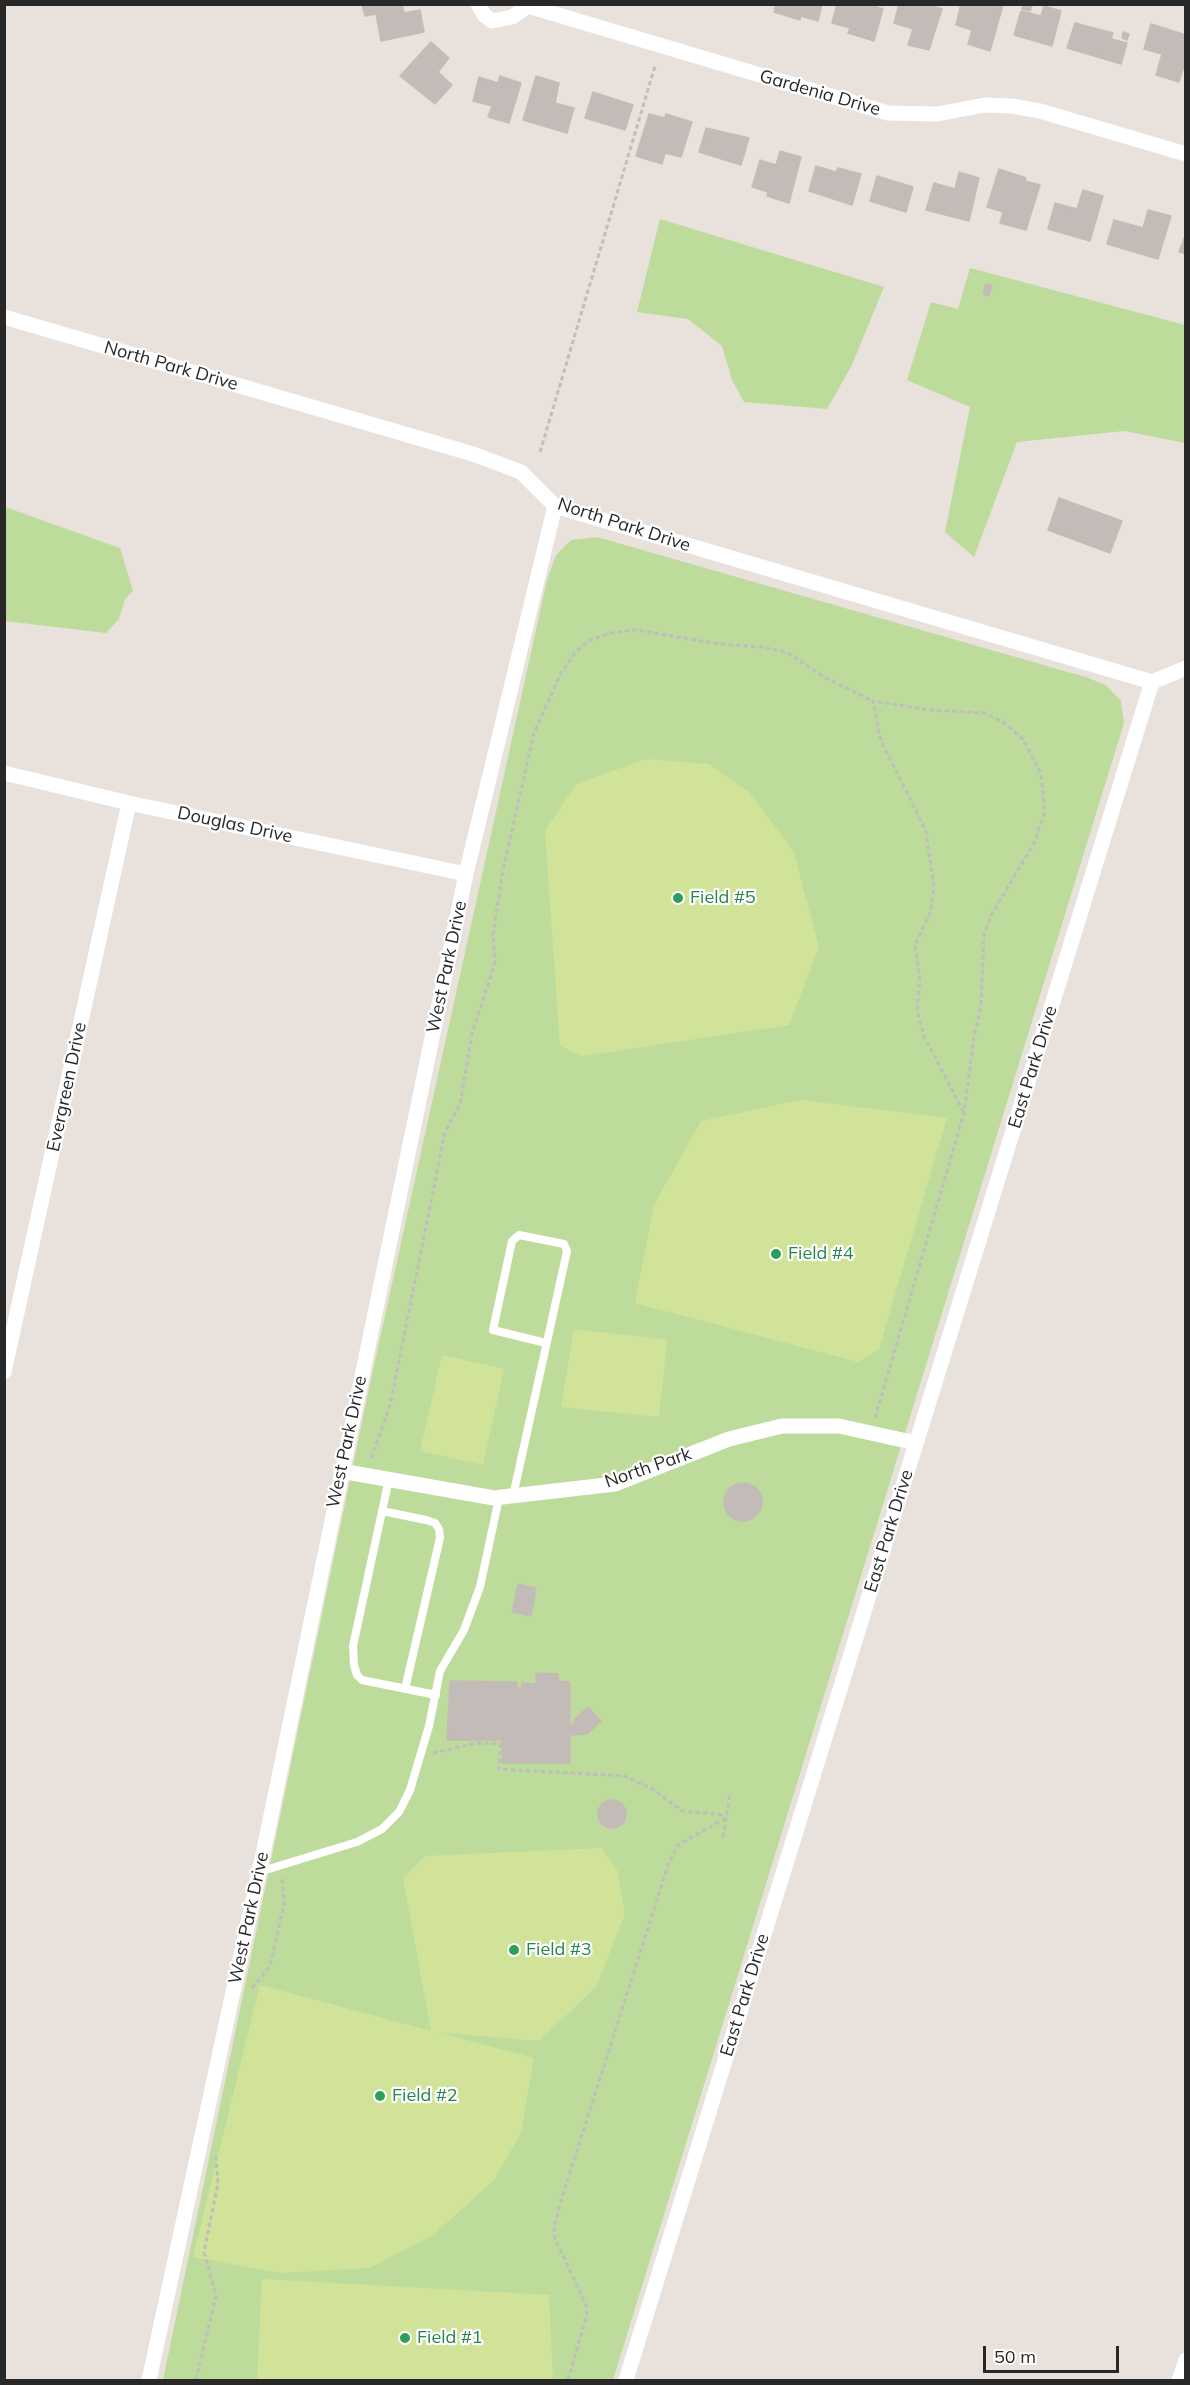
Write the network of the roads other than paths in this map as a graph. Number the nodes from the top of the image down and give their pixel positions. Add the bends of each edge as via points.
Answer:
1 (528, 5) edge
2 (478, 7) edge
3 (1185, 154) edge
4 (4, 318) edge
5 (555, 506) junction
6 (1185, 668) edge
7 (1152, 682) junction
8 (4, 773) edge
9 (129, 803) junction
10 (466, 874) junction
11 (546, 1343) junction
12 (4, 1372) edge
13 (916, 1443) junction
14 (341, 1471) junction
15 (389, 1479) junction
16 (506, 1496) junction
17 (382, 1511) junction
18 (405, 1689) junction
19 (436, 1695) junction
20 (259, 1872) junction
21 (1185, 2360) edge
22 (148, 2380) edge
23 (626, 2380) edge
24 (1179, 2380) edge

1 - 2 street, Gardenia Drive via 512,17 498,21 492,21
1 - 3 street, Gardenia Drive via 888,113 937,114 985,105 1012,106
4 - 5 street, North Park Drive via 473,454 521,472
5 - 7 street, North Park Drive
5 - 10 street, West Park Drive
6 - 7 street
7 - 13 street, East Park Drive
8 - 9 street, Douglas Drive
9 - 10 street, Douglas Drive
9 - 12 street, Evergreen Drive
10 - 14 street, West Park Drive
11 - 11 lane via 567,1251 564,1244 519,1235 512,1241 493,1330
11 - 16 lane
13 - 16 street, North Park via 838,1426 782,1426 729,1439 615,1484
13 - 23 street, East Park Drive
14 - 15 street, North Park
14 - 20 street, West Park Drive
15 - 16 street, North Park
15 - 17 lane
16 - 19 lane via 480,1587 464,1630 440,1671
17 - 18 lane via 352,1646 354,1665 362,1680
17 - 18 lane via 435,1523 439,1529
18 - 19 lane
19 - 20 lane via 410,1790 399,1812 382,1828 357,1842
20 - 22 street, West Park Drive
21 - 24 street

